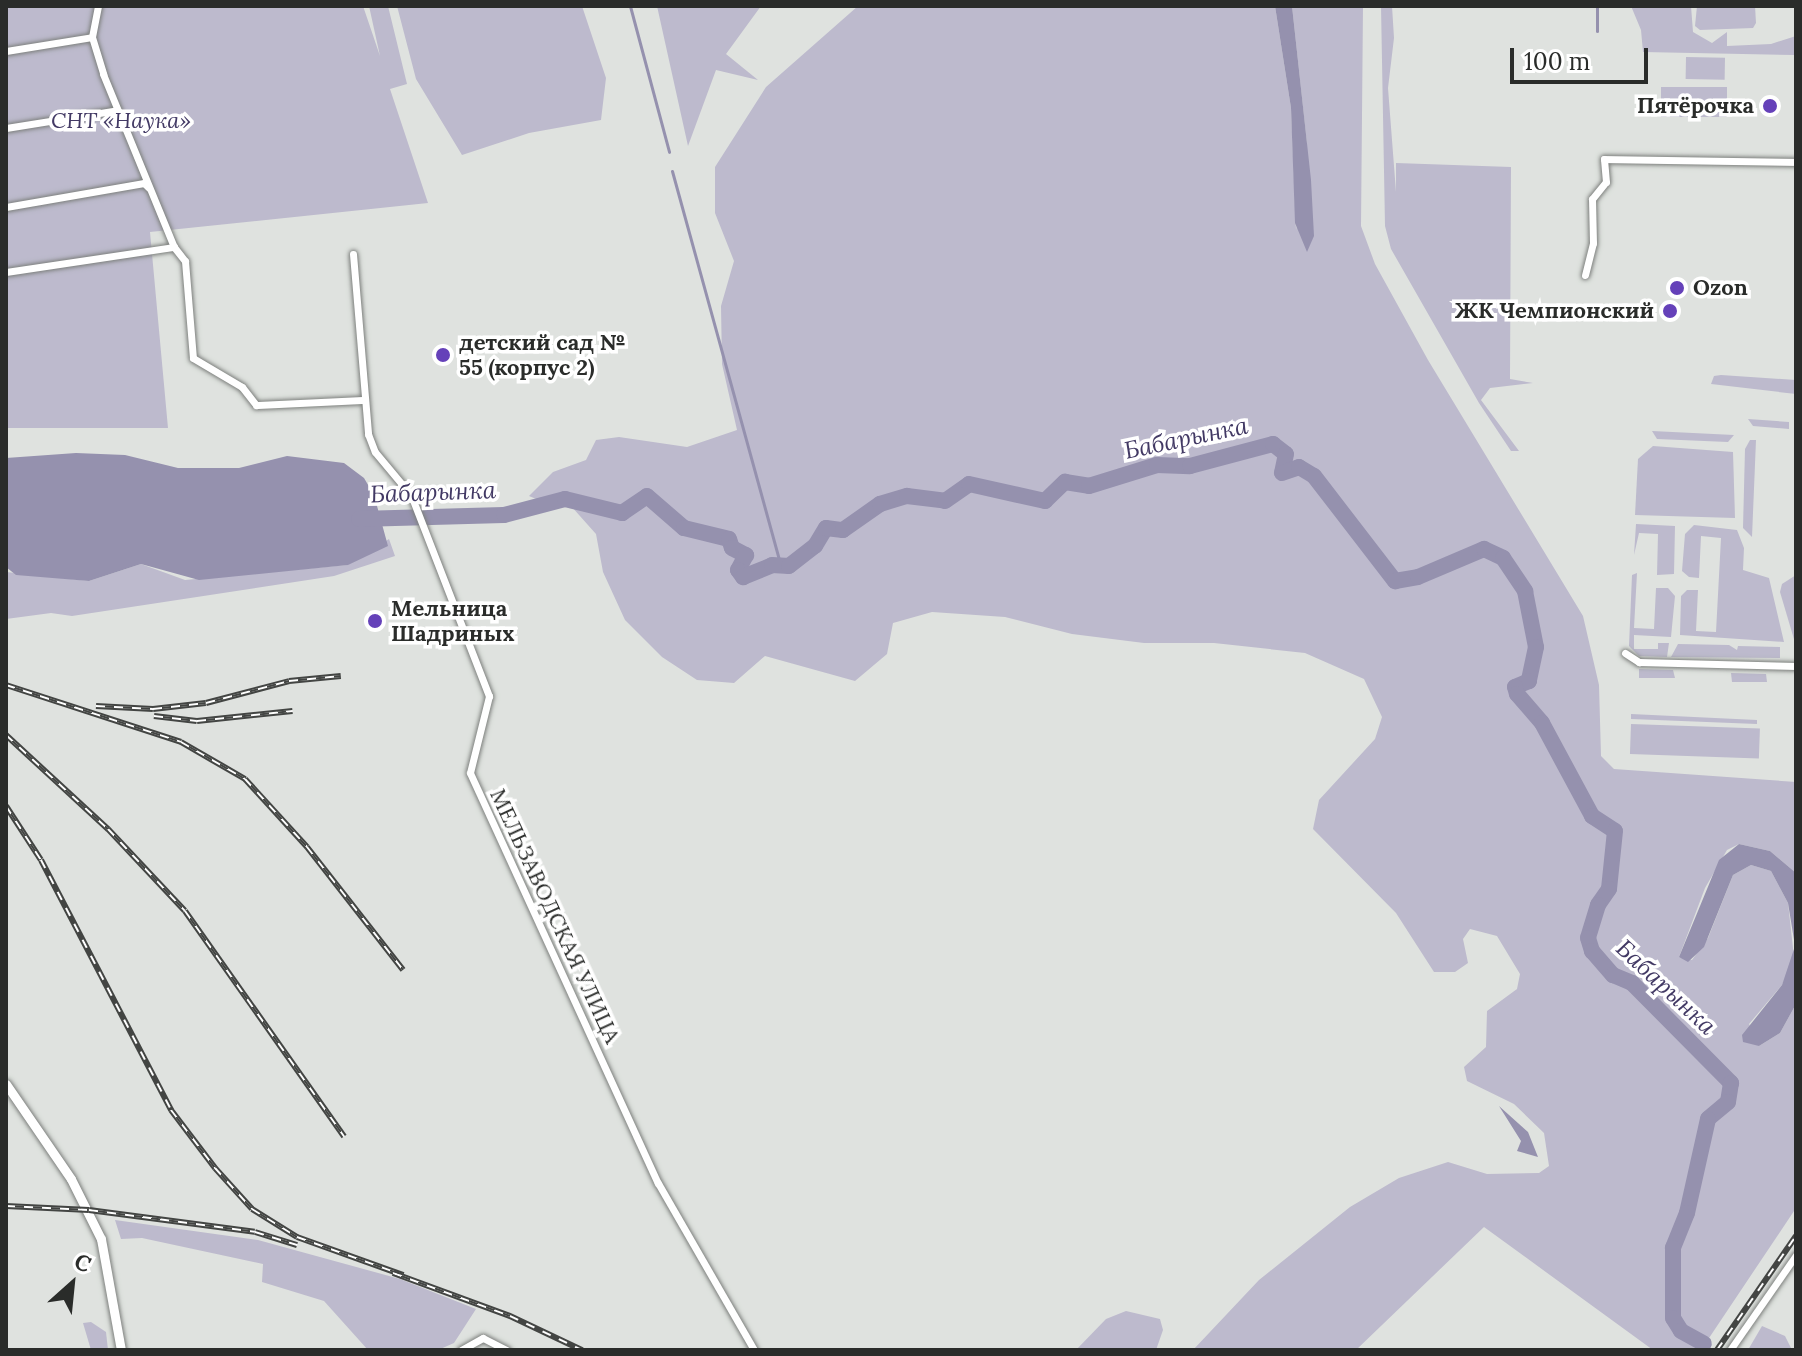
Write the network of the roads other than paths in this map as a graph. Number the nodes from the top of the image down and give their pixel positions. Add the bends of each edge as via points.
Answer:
1 (98, 6) edge
2 (92, 37) junction
3 (6, 51) edge
4 (118, 110) junction
5 (6, 128) edge
6 (1796, 162) edge
7 (148, 187) junction
8 (6, 207) edge
9 (174, 247) junction
10 (353, 254) dead end
11 (6, 272) edge
12 (1585, 275) dead end
13 (364, 400) junction
14 (1625, 653) dead end
15 (1796, 666) edge
16 (6, 1084) edge
17 (1796, 1255) edge
18 (121, 1350) edge
19 (461, 1350) edge
20 (507, 1350) edge
21 (754, 1350) edge
22 (1730, 1350) edge

1 - 2 street
2 - 3 street
2 - 4 street
4 - 5 street
4 - 7 street
6 - 12 street via 1604,159 1606,182 1592,199 1593,243
7 - 8 street via 144,183
7 - 9 street
9 - 11 street
9 - 13 street via 185,261 193,358 242,387 256,405
10 - 13 street, МЕЛЬЗАВОДСКАЯ УЛИЦА
13 - 21 street, МЕЛЬЗАВОДСКАЯ УЛИЦА via 371,445 404,482 489,696 470,773 658,1183
14 - 15 street via 1639,662
16 - 18 street via 71,1179 101,1239
17 - 22 street
19 - 20 street via 483,1338

